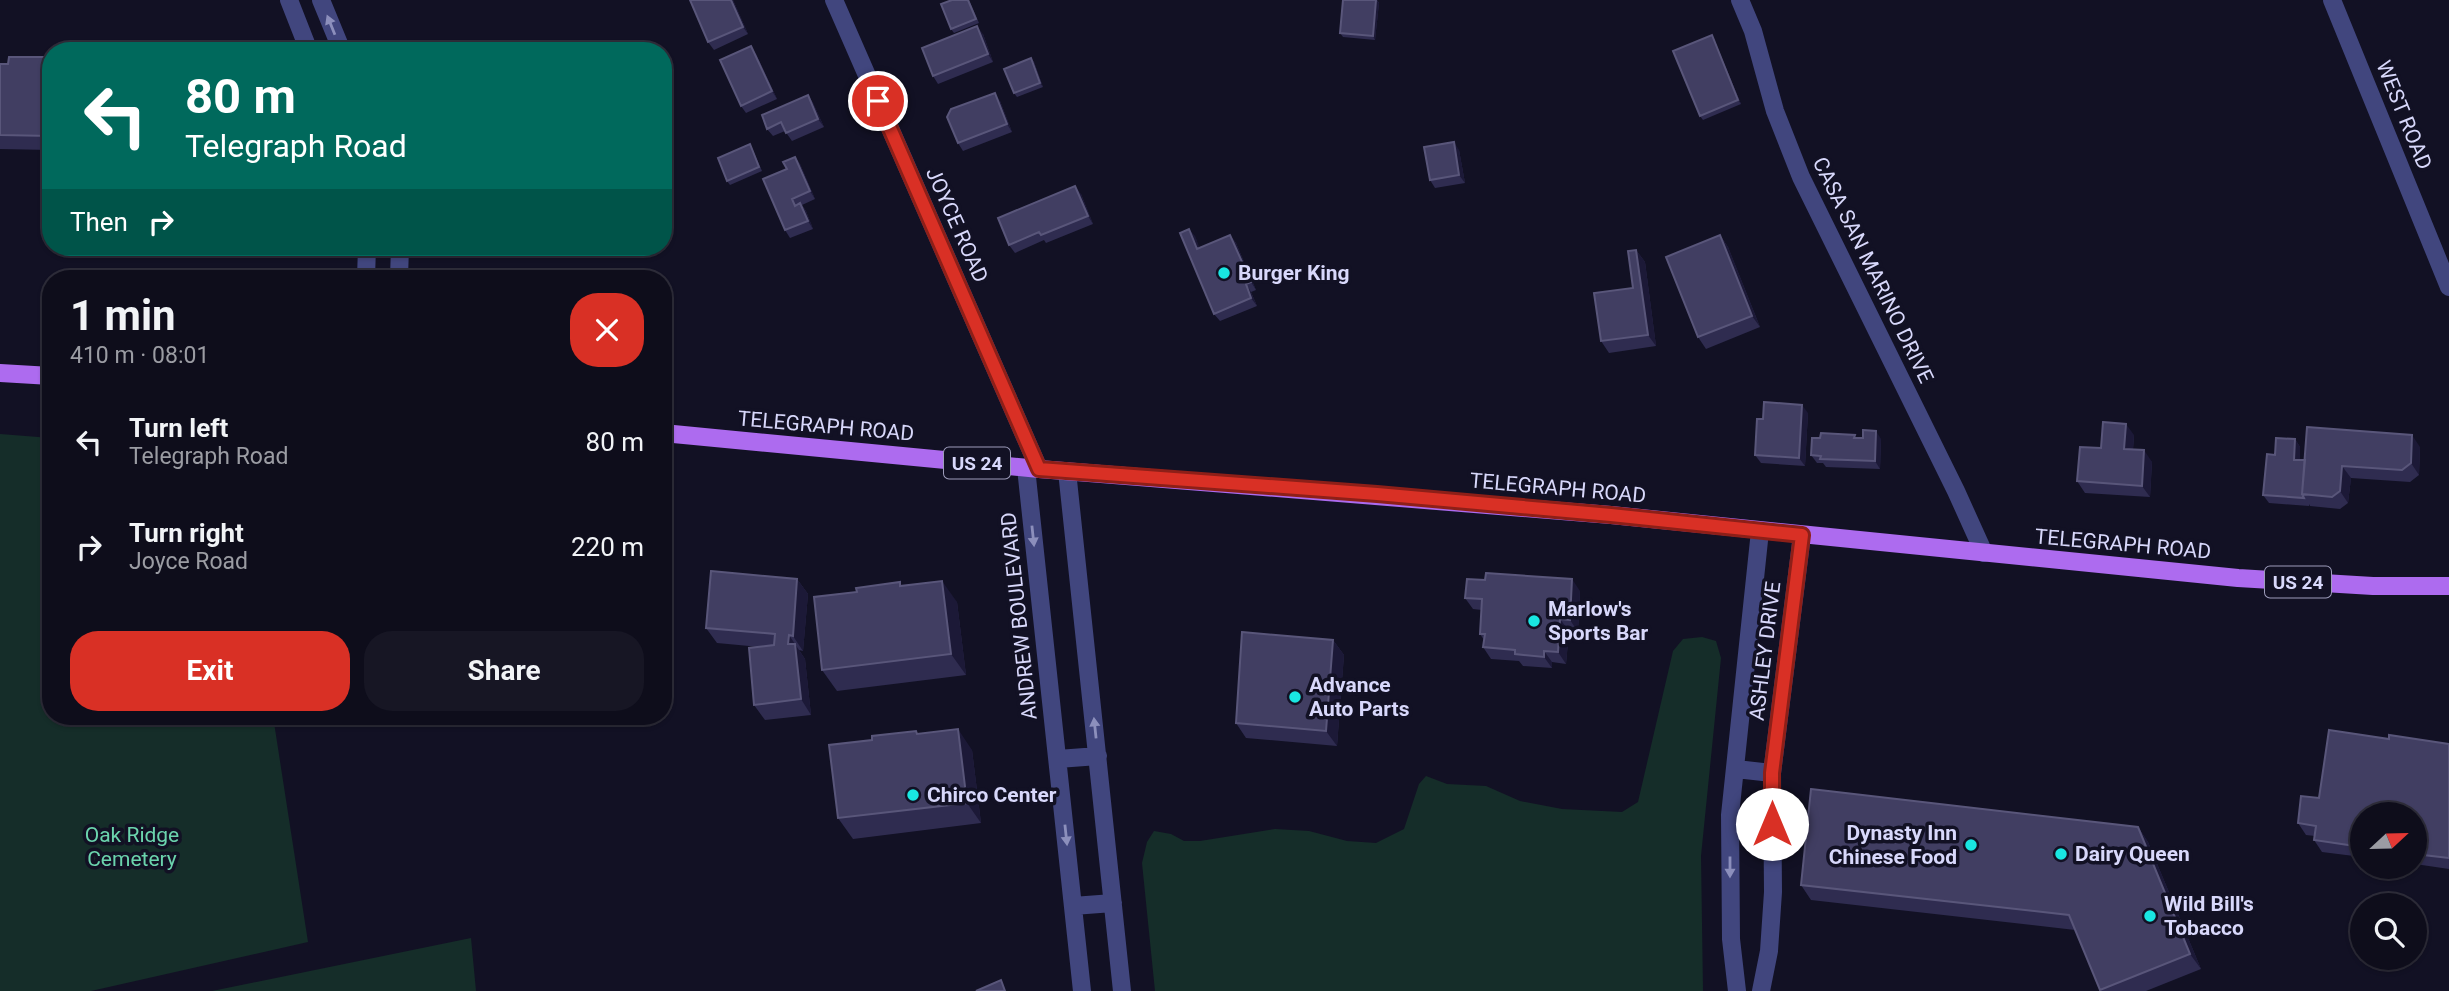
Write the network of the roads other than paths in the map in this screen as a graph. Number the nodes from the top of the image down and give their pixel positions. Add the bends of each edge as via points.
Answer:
1 (320, 0) edge
2 (834, 0) edge
3 (1740, 0) edge
4 (2332, 0) edge
5 (291, 5) edge
6 (305, 42) edge
7 (338, 42) edge
8 (2449, 287) edge
9 (0, 373) edge
10 (42, 375) edge
11 (672, 434) edge
12 (1032, 468) junction
13 (1067, 471) junction
14 (1760, 531) junction
15 (1802, 535) junction
16 (1984, 553) junction
17 (2449, 586) edge
18 (1098, 757) junction
19 (1058, 759) junction
20 (1736, 769) junction
21 (1772, 773) junction
22 (1113, 903) junction
23 (1073, 906) junction
24 (1082, 991) edge
25 (1122, 991) edge
26 (1737, 991) edge
27 (1761, 991) edge

1 - 5 street
7 -> 1 street
2 - 12 street, JOYCE ROAD
3 - 16 street, CASA SAN MARINO DRIVE via 1801,177
4 - 8 street, WEST ROAD
5 - 6 street
9 - 10 main road
11 - 12 main road, TELEGRAPH ROAD / US 24
12 - 13 main road, TELEGRAPH ROAD / US 24
12 -> 19 street, ANDREW BOULEVARD
13 - 14 main road, TELEGRAPH ROAD / US 24 via 1377,494
18 -> 13 street
14 - 15 main road, TELEGRAPH ROAD / US 24
14 - 20 street, ASHLEY DRIVE
15 - 16 main road, TELEGRAPH ROAD / US 24
15 - 21 street, ASHLEY DRIVE
16 - 17 main road, TELEGRAPH ROAD / US 24 via 2261,579
18 - 19 street
18 - 22 street
19 -> 23 street, ANDREW BOULEVARD
20 - 21 street
20 -> 26 street, ASHLEY DRIVE via 1729,866
21 - 27 street, ASHLEY DRIVE via 1773,892
22 - 23 street
22 - 25 street
23 - 24 street, ANDREW BOULEVARD

